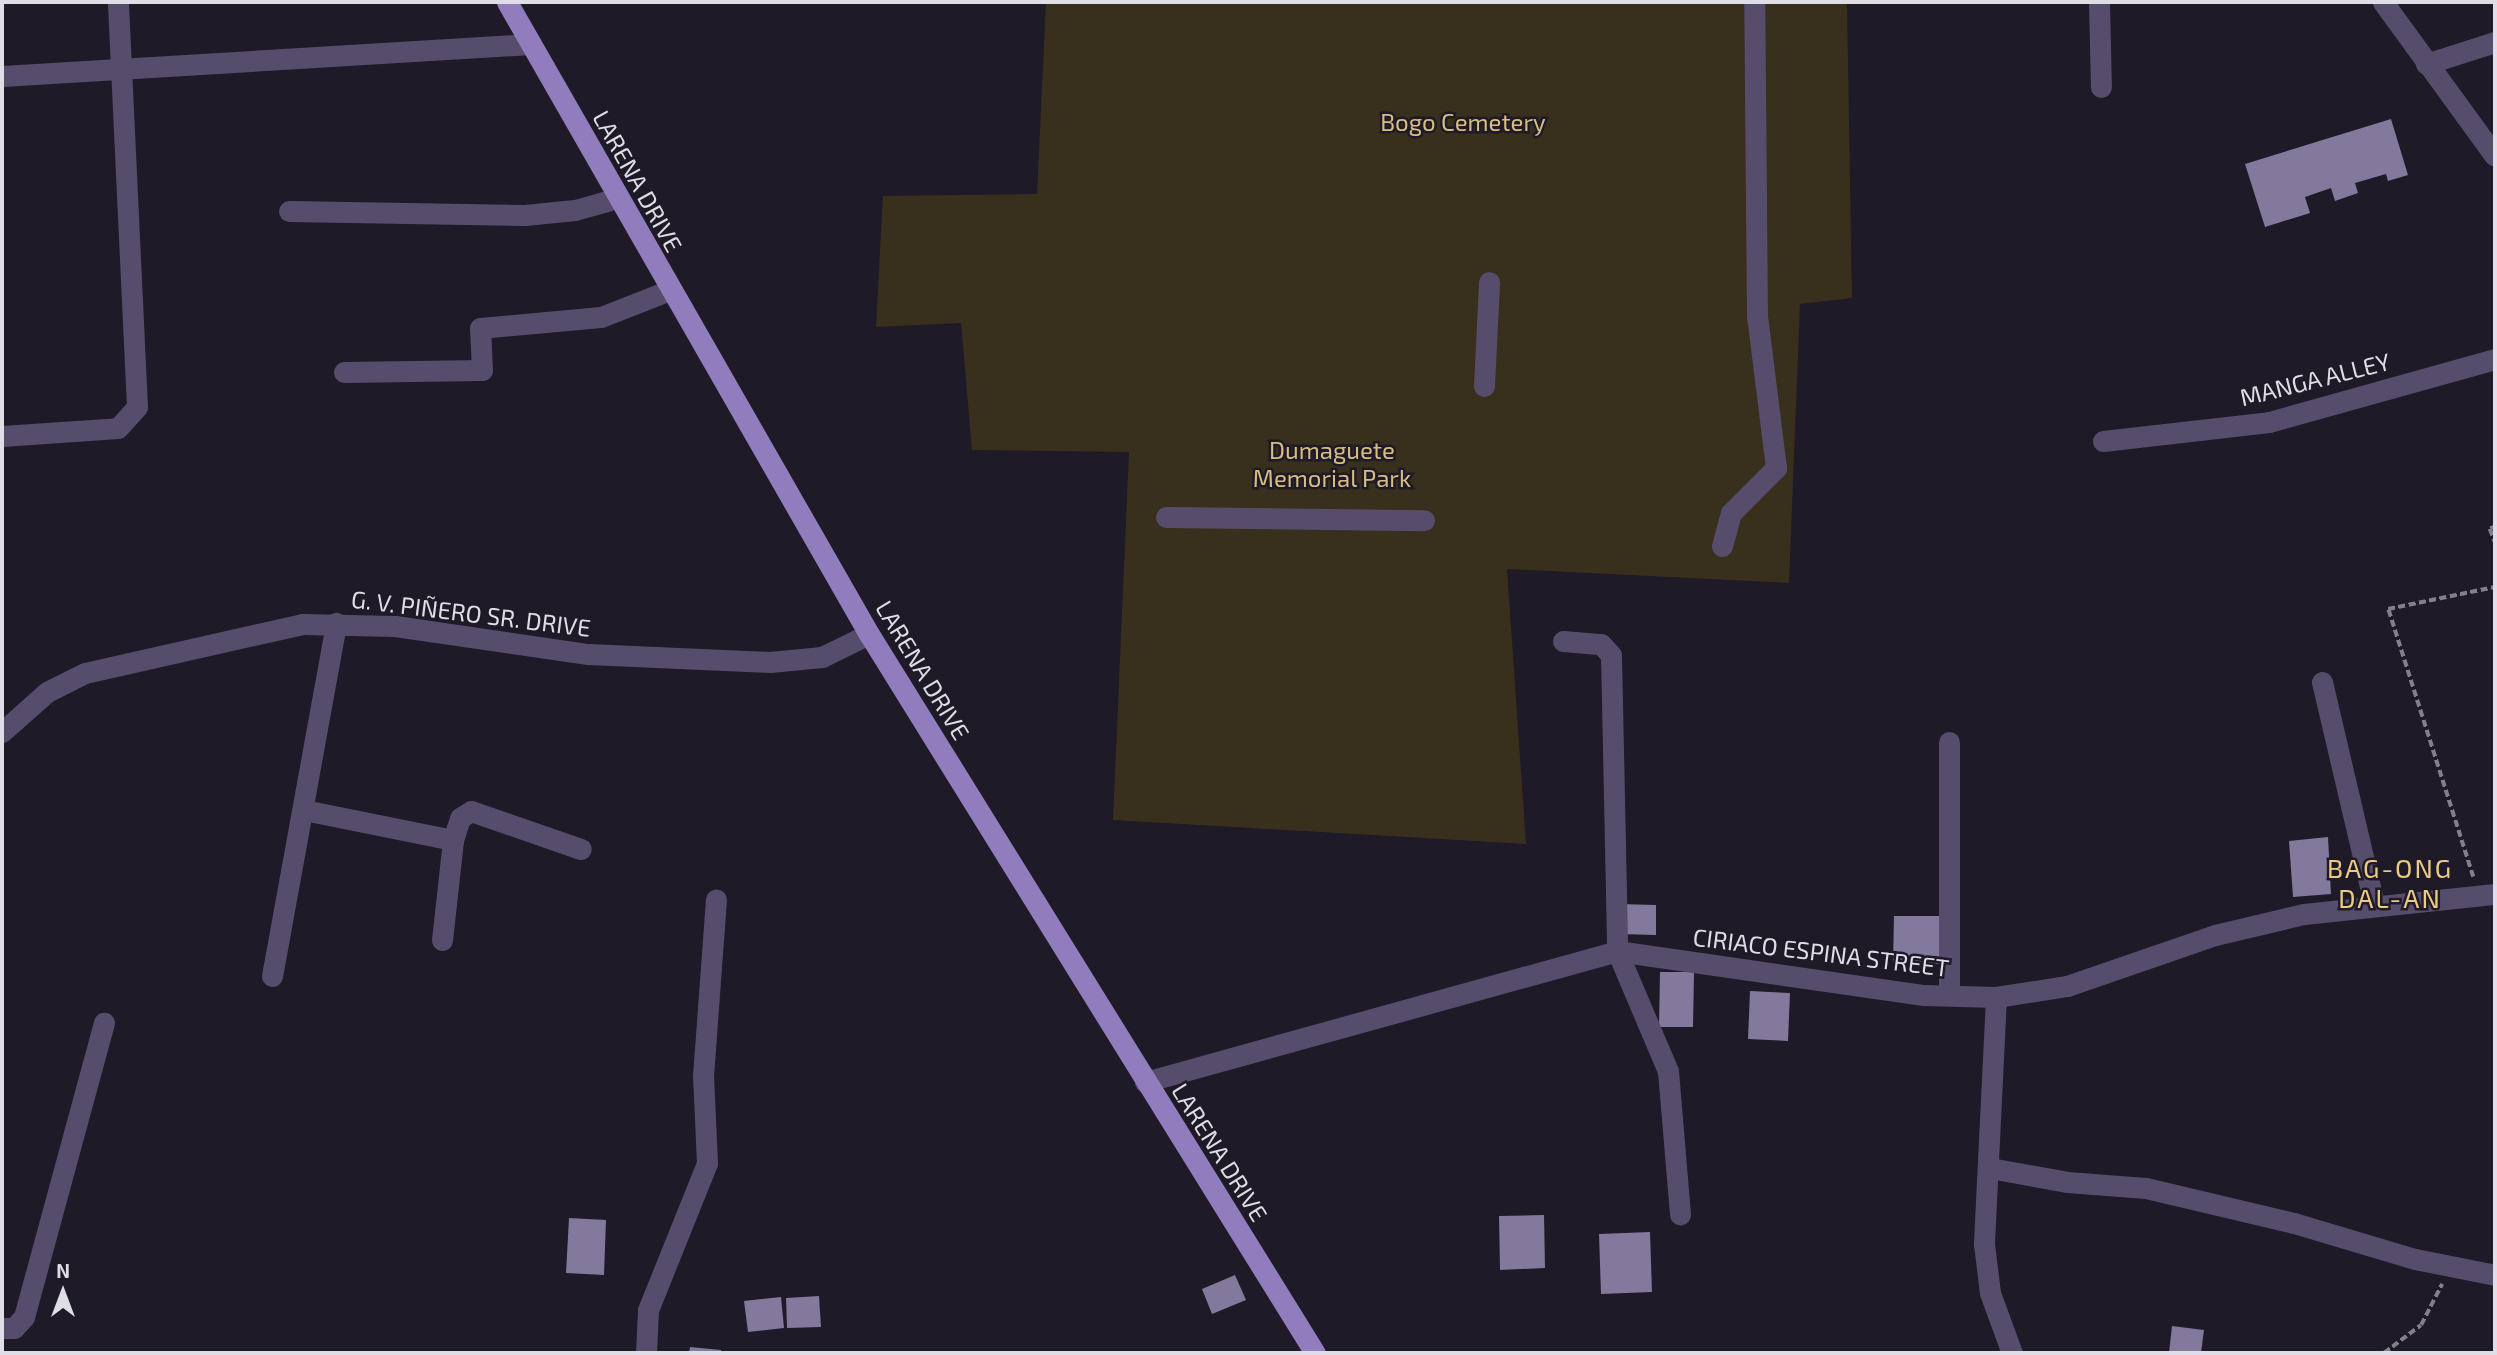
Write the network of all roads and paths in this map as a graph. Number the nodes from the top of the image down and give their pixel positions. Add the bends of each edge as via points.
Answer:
1 (118, 2) edge
2 (507, 2) edge
3 (1754, 2) edge
4 (2099, 2) edge
5 (2382, 2) edge
6 (2495, 42) edge
7 (531, 44) junction
8 (2426, 64) junction
9 (124, 71) junction
10 (2, 76) edge
11 (2101, 87) dead end
12 (2495, 156) edge
13 (618, 198) junction
14 (289, 211) dead end
15 (1489, 282) dead end
16 (670, 290) junction
17 (2495, 359) edge
18 (344, 372) dead end
19 (1484, 386) dead end
20 (2, 436) edge
21 (2103, 441) dead end
22 (1166, 517) dead end
23 (1424, 520) dead end
24 (2495, 527) edge
25 (2495, 542) edge
26 (1722, 545) dead end
27 (2495, 587) edge
28 (336, 623) junction
29 (869, 634) junction
30 (1563, 641) dead end
31 (2322, 682) dead end
32 (2, 732) edge
33 (1949, 742) dead end
34 (304, 810) junction
35 (453, 840) junction
36 (581, 849) dead end
37 (2487, 895) edge
38 (716, 899) dead end
39 (2374, 904) junction
40 (442, 940) dead end
41 (1617, 951) junction
42 (272, 976) dead end
43 (1949, 995) junction
44 (1996, 997) junction
45 (104, 1023) dead end
46 (1145, 1082) junction
47 (1990, 1168) junction
48 (1680, 1215) dead end
49 (2451, 1266) junction
50 (2495, 1275) edge
51 (2, 1328) edge
52 (646, 1353) edge
53 (1315, 1353) edge
54 (2011, 1353) edge
55 (2384, 1353) edge

1 - 9 street
2 - 7 main road, LARENA DRIVE
3 - 26 street via 1756,316 1776,468 1731,513
4 - 11 street
5 - 8 street
6 - 8 street
7 - 9 street
7 - 13 main road, LARENA DRIVE
8 - 12 street
9 - 10 street
9 - 20 street via 137,407 118,428
13 - 14 street via 575,210 525,215
13 - 16 main road, LARENA DRIVE
15 - 19 street
16 - 18 street via 601,317 480,328 482,370
16 - 29 main road, LARENA DRIVE
17 - 21 street, MANGA ALLEY via 2269,422
22 - 23 street
24 - 25 path via 2490,529
27 - 37 path via 2388,609
28 - 29 street, G. V. PIÑERO SR. DRIVE via 440,632 568,652 770,662 822,657
28 - 32 street, G. V. PIÑERO SR. DRIVE via 273,628 85,673 47,692
28 - 34 street
29 - 46 main road, LARENA DRIVE
30 - 41 street via 1601,644 1611,655
31 - 39 street
33 - 43 street
34 - 35 street
34 - 42 street
35 - 36 street via 460,818 471,811
35 - 40 street
37 - 39 street, CIRIACO ESPINA STREET
38 - 52 street via 703,1076 707,1163 648,1310
39 - 44 street, CIRIACO ESPINA STREET via 2304,914 2215,935 2067,986
41 - 43 street, CIRIACO ESPINA STREET
41 - 46 street, CIRIACO ESPINA STREET
41 - 48 street via 1668,1071
43 - 44 street, CIRIACO ESPINA STREET
44 - 47 street
45 - 51 street via 24,1317 14,1328
46 - 53 main road, LARENA DRIVE
47 - 49 street via 2067,1182 2146,1188
47 - 54 street via 1984,1244 1990,1293
49 - 50 street
49 - 55 path via 2421,1325

